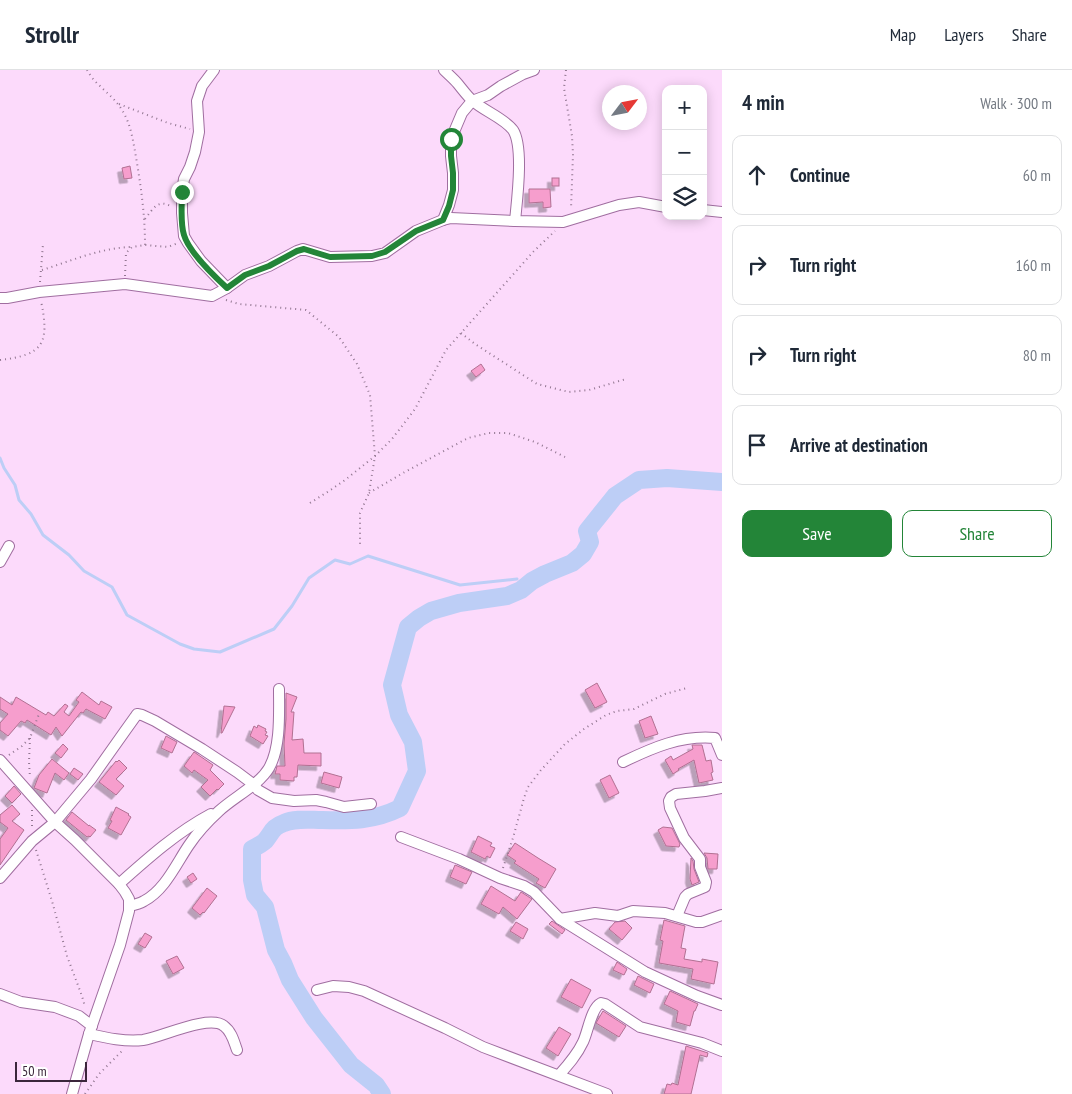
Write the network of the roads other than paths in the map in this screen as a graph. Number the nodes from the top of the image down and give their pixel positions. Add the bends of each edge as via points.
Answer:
1 (214, 70) edge
2 (444, 70) edge
3 (534, 70) edge
4 (472, 101) junction
5 (662, 205) edge
6 (707, 210) edge
7 (722, 212) edge
8 (443, 220) junction
9 (515, 221) junction
10 (227, 288) junction
11 (0, 298) edge
12 (9, 546) dead end
13 (0, 562) edge
14 (279, 689) dead end
15 (722, 755) edge
16 (0, 761) edge
17 (622, 762) dead end
18 (253, 784) junction
19 (722, 788) edge
20 (371, 804) dead end
21 (220, 810) junction
22 (55, 822) junction
23 (401, 837) dead end
24 (0, 878) edge
25 (118, 884) junction
26 (129, 906) junction
27 (722, 915) edge
28 (677, 916) junction
29 (560, 919) junction
30 (317, 990) dead end
31 (0, 994) edge
32 (722, 1005) edge
33 (91, 1030) junction
34 (237, 1050) dead end
35 (722, 1051) edge
36 (559, 1075) junction
37 (72, 1094) edge
38 (607, 1094) edge

1 - 10 street via 202,86 198,101 199,132 184,179 182,213 184,236 188,243
2 - 4 street
3 - 4 street
4 - 8 street via 462,113 451,139 453,190
4 - 9 street via 506,124 516,138 519,167
5 - 9 street via 639,202 567,221
6 - 7 street
8 - 9 street
8 - 10 street via 372,256 330,257 304,249 297,251 245,275
10 - 11 street via 212,296 124,284
12 - 13 street
14 - 18 street via 276,750 268,769
15 - 17 street via 715,738 702,737 682,739
16 - 22 street
18 - 20 street via 272,798 282,800 316,800 344,807
18 - 21 street
18 - 22 street via 155,721 138,714
19 - 28 street via 676,794 669,801 684,838 700,859 706,882 705,887 688,894
21 - 25 street via 187,829
21 - 26 street via 196,835 157,891 145,901
22 - 24 street via 32,841
22 - 25 street
23 - 29 street via 524,886
25 - 26 street via 128,895
26 - 33 street via 120,945
27 - 28 street via 702,922
28 - 29 street via 633,911 618,916 595,913
29 - 32 street via 645,972
30 - 36 street via 333,986 364,991 483,1047
31 - 33 street via 79,1016
33 - 34 street via 114,1039 144,1040 217,1022 231,1033
33 - 37 street
35 - 36 street via 640,1027 602,1003 593,1014 583,1042
36 - 38 street

